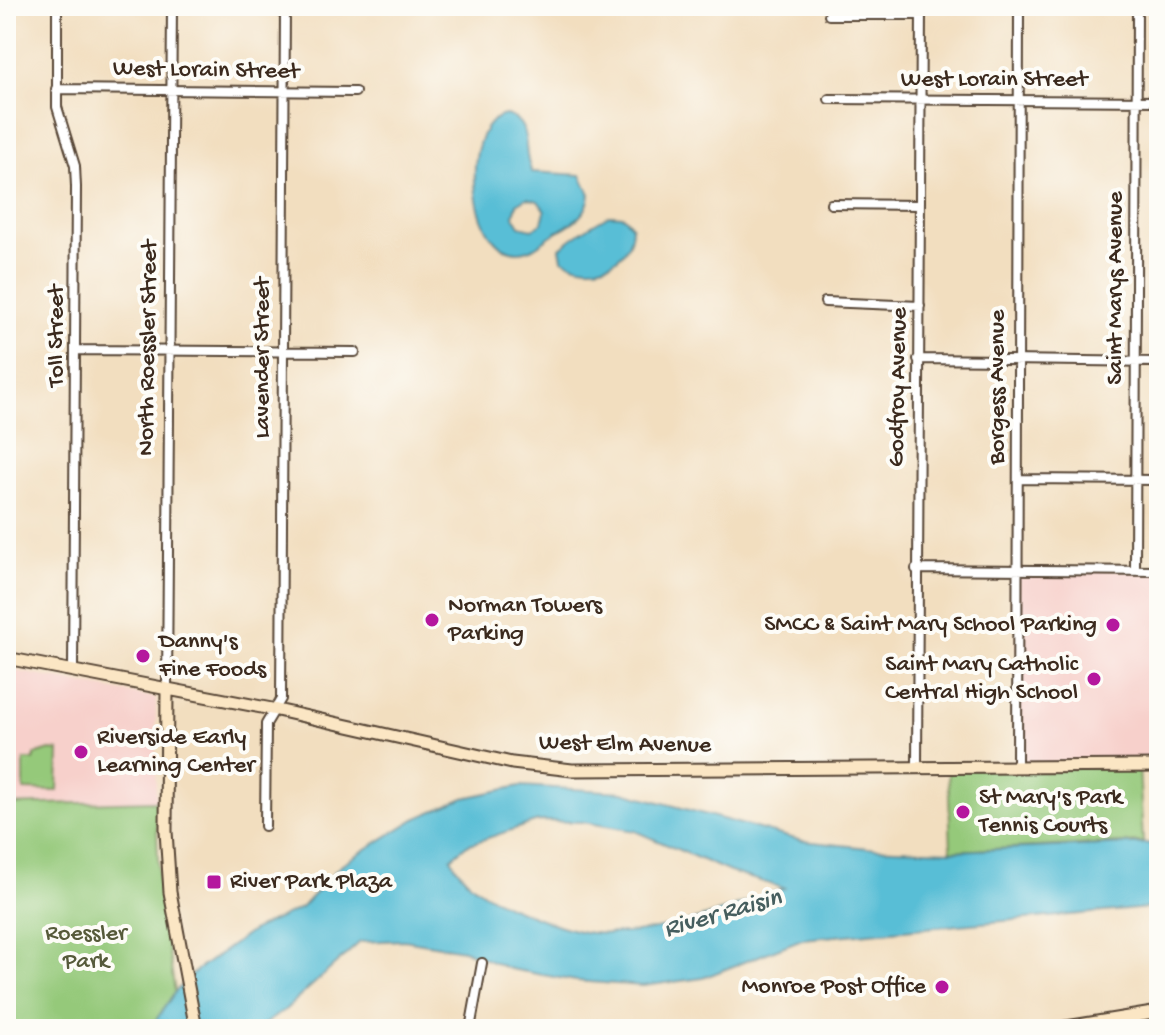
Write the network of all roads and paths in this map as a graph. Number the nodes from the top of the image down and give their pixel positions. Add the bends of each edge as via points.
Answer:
1 (57, 6) edge
2 (172, 6) edge
3 (285, 6) edge
4 (1019, 6) edge
5 (1137, 6) edge
6 (921, 10) edge
7 (829, 15) dead end
8 (56, 89) junction
9 (172, 90) junction
10 (286, 92) junction
11 (355, 92) dead end
12 (829, 99) dead end
13 (920, 100) junction
14 (1018, 100) junction
15 (1136, 101) junction
16 (1159, 101) edge
17 (831, 204) dead end
18 (920, 205) junction
19 (825, 302) dead end
20 (920, 306) junction
21 (168, 348) junction
22 (77, 350) junction
23 (282, 350) junction
24 (355, 352) dead end
25 (918, 359) junction
26 (1017, 359) junction
27 (1136, 362) junction
28 (1159, 362) edge
29 (1019, 479) junction
30 (1136, 480) junction
31 (1159, 480) edge
32 (916, 569) junction
33 (1017, 570) junction
34 (1135, 571) junction
35 (1159, 571) edge
36 (6, 658) edge
37 (73, 670) junction
38 (167, 689) junction
39 (277, 710) junction
40 (1159, 766) edge
41 (1017, 767) junction
42 (917, 768) junction
43 (265, 826) dead end
44 (482, 963) dead end
45 (1159, 1012) edge
46 (1114, 1024) edge
47 (196, 1029) edge
48 (470, 1029) edge
49 (1054, 1029) edge

1 - 8 street, Toll Street
2 - 9 street, North Roessler Street
3 - 10 street, Lavender Street
4 - 14 street, Borgess Avenue
5 - 15 street, Saint Marys Avenue
6 - 7 street
6 - 13 street, Godfroy Avenue
8 - 9 street, West Lorain Street
8 - 22 street, Toll Street via 60,124 75,166
9 - 10 street, West Lorain Street
9 - 21 street, North Roessler Street
10 - 11 street, West Lorain Street
10 - 23 street, Lavender Street
12 - 13 street, West Lorain Street
13 - 14 street, West Lorain Street
13 - 18 street, Godfroy Avenue
14 - 15 street, West Lorain Street
14 - 26 street, Borgess Avenue
15 - 16 street, West Lorain Street
15 - 27 street, Saint Marys Avenue
17 - 18 street
18 - 20 street, Godfroy Avenue
19 - 20 street
20 - 25 street, Godfroy Avenue
21 - 22 street
21 - 23 street
21 - 38 street, North Roessler Street
22 - 37 street, Toll Street
23 - 24 street
23 - 39 street, Lavender Street
25 - 26 street
25 - 32 street, Godfroy Avenue
26 - 27 street
26 - 29 street, Borgess Avenue
27 - 28 street
27 - 30 street, Saint Marys Avenue
29 - 30 street
29 - 33 street, Borgess Avenue
30 - 31 street
30 - 34 street, Saint Marys Avenue
32 - 33 street
32 - 42 street, Godfroy Avenue
33 - 34 street
33 - 41 street, Borgess Avenue
34 - 35 street
36 - 37 street, West Elm Avenue
37 - 38 street, West Elm Avenue
38 - 39 street, West Elm Avenue
38 - 47 street via 167,865
39 - 42 street, West Elm Avenue via 512,763 572,770
39 - 43 street, Lavender Street via 266,724
40 - 41 street, West Elm Avenue
41 - 42 street, West Elm Avenue
44 - 48 street
45 - 46 street
46 - 49 street

